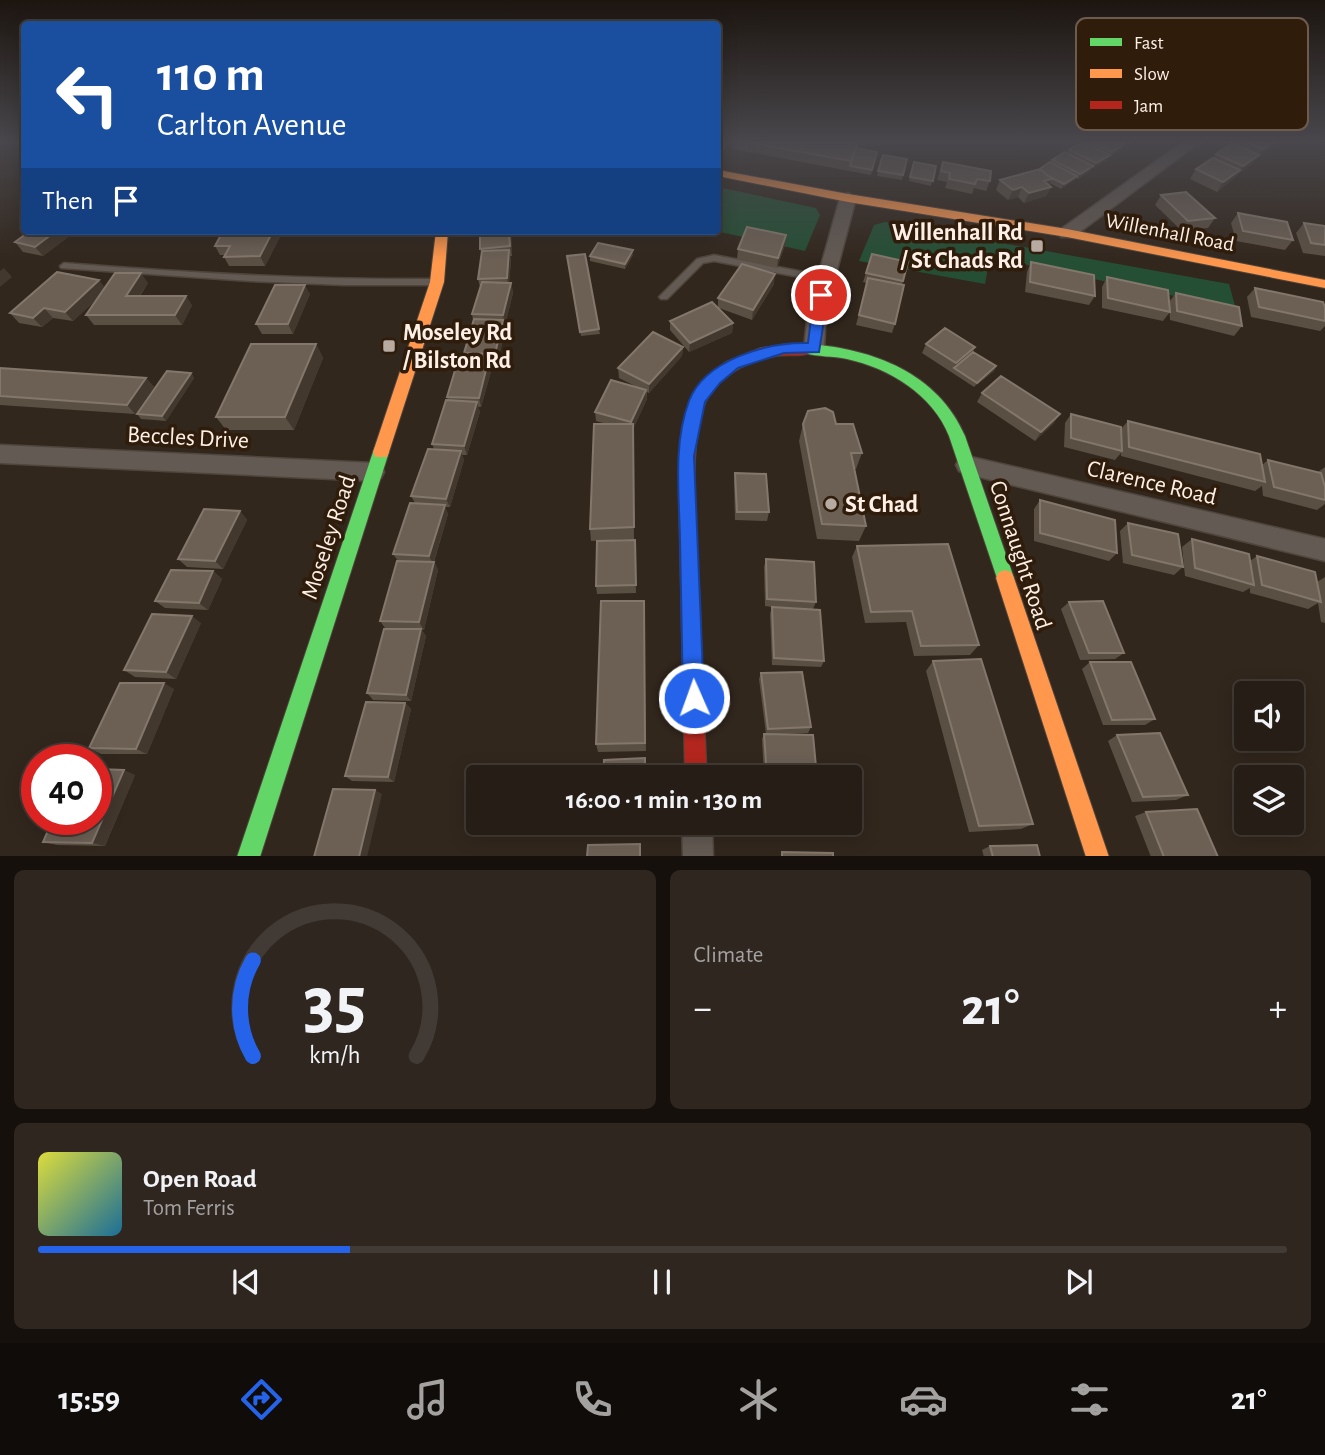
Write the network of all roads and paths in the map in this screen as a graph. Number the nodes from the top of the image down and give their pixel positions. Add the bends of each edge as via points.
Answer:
1 (765, 182) edge
2 (1135, 182) edge
3 (848, 198) junction
4 (1067, 233) junction
5 (442, 235) edge
6 (64, 266) dead end
7 (825, 279) junction
8 (437, 282) junction
9 (1325, 285) edge
10 (664, 297) dead end
11 (814, 348) junction
12 (0, 454) edge
13 (967, 465) junction
14 (373, 472) junction
15 (1325, 550) edge
16 (696, 765) edge
17 (697, 835) edge
18 (248, 856) edge
19 (698, 856) edge
20 (1098, 856) edge

1 - 3 street, Willenhall Road
2 - 4 street
3 - 4 street, Willenhall Road
3 - 7 street
4 - 9 street, Willenhall Road
5 - 8 street, Moseley Road
6 - 8 lane via 237,277
7 - 10 lane via 714,258 700,261
7 - 11 street
8 - 14 street, Moseley Road
11 - 13 street, Connaught Road via 853,354 892,368 926,392 947,416
11 - 16 street, Connaught Road via 783,348 733,365 697,400 686,456
12 - 14 street, Beccles Drive
13 - 15 street, Clarence Road
13 - 20 street, Connaught Road
14 - 18 street, Moseley Road
17 - 19 street

